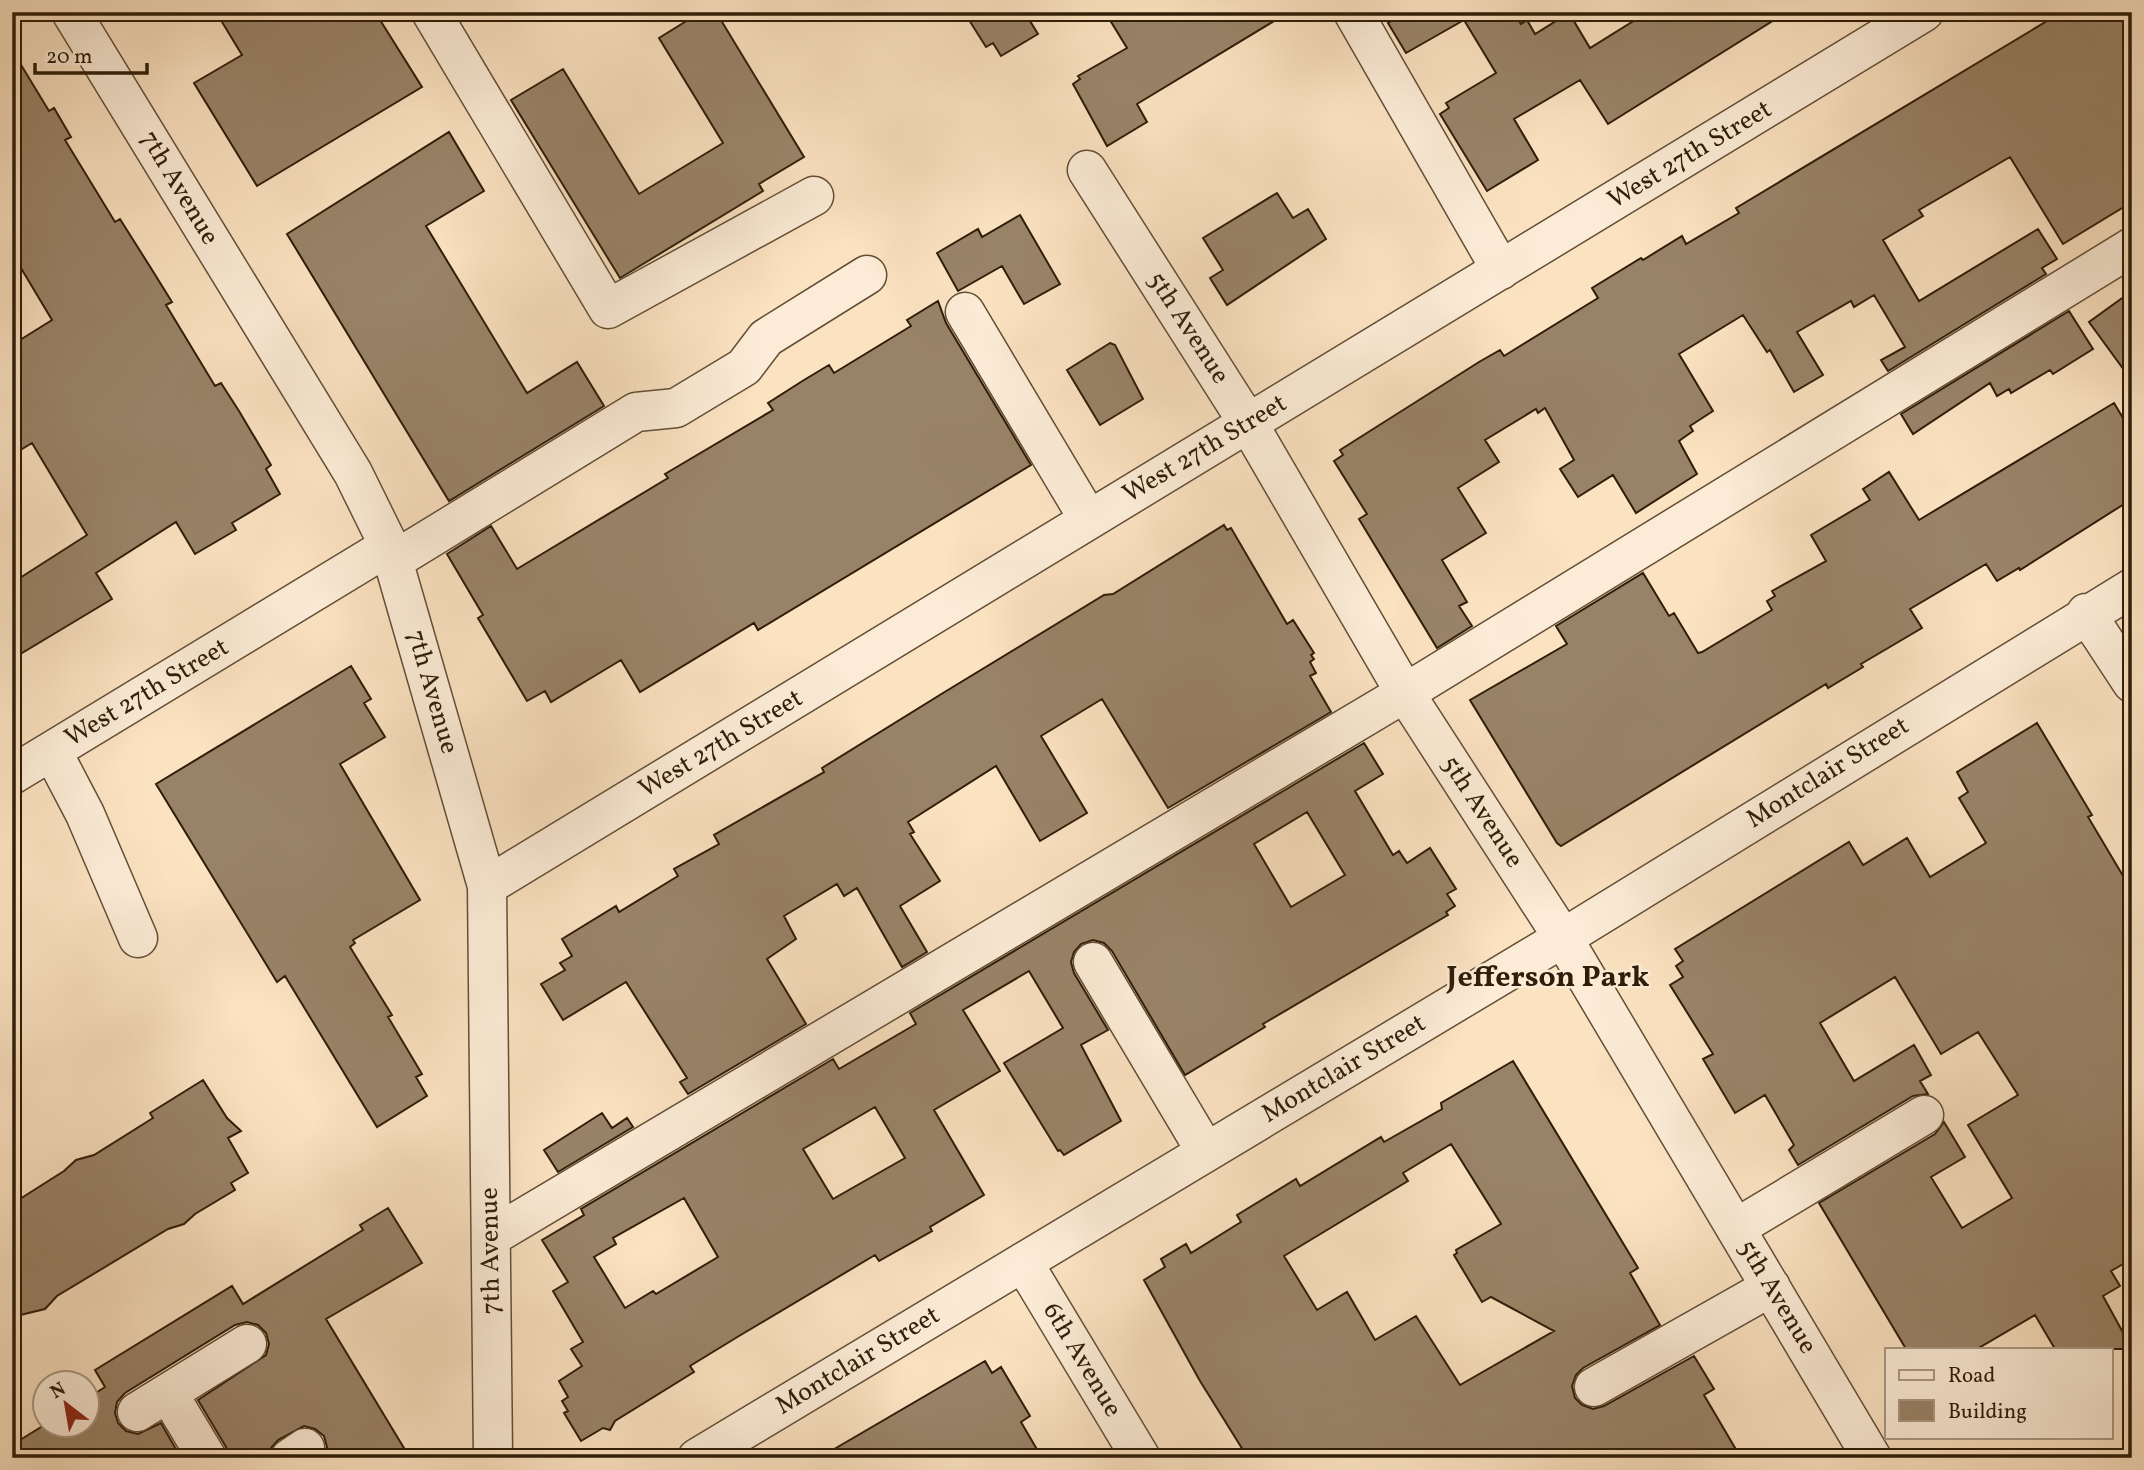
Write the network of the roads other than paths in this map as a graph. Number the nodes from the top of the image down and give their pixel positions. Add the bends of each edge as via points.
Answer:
1 (71, 12) edge
2 (431, 12) edge
3 (1353, 12) edge
4 (1924, 12) edge
5 (1087, 170) dead end
6 (814, 196) dead end
7 (2132, 247) edge
8 (1501, 270) junction
9 (867, 275) dead end
10 (965, 312) dead end
11 (1248, 423) junction
12 (1089, 520) junction
13 (391, 553) junction
14 (2132, 588) edge
15 (2085, 613) junction
16 (2132, 683) edge
17 (1405, 694) junction
18 (52, 751) junction
19 (12, 775) edge
20 (487, 886) junction
21 (1563, 937) junction
22 (138, 938) dead end
23 (1093, 962) dead end
24 (1924, 1115) dead end
25 (1206, 1152) junction
26 (1736, 1228) junction
27 (491, 1237) junction
28 (1023, 1262) junction
29 (1771, 1287) junction
30 (247, 1345) dead end
31 (1594, 1387) dead end
32 (206, 1458) edge
33 (493, 1458) edge
34 (696, 1458) edge
35 (1141, 1458) edge
36 (1872, 1458) edge

1 - 13 street, 7th Avenue via 353,473
2 - 6 street via 608,309
3 - 8 street
4 - 8 street, West 27th Street
5 - 11 street, 5th Avenue
7 - 17 street
8 - 11 street, West 27th Street
9 - 13 street, West 27th Street via 766,338 744,367 676,408 636,412
10 - 12 street
11 - 12 street, West 27th Street
11 - 17 street, 5th Avenue
12 - 20 street, West 27th Street
13 - 18 street, West 27th Street
13 - 20 street, 7th Avenue
14 - 15 street, Montclair Street
15 - 16 street
15 - 21 street, Montclair Street
17 - 21 street, 5th Avenue
17 - 27 street
18 - 19 street, West 27th Street
18 - 22 street via 85,814
20 - 27 street, 7th Avenue
21 - 25 street, Montclair Street
21 - 26 street, 5th Avenue
23 - 25 street
24 - 26 street
25 - 28 street, Montclair Street
26 - 29 street, 5th Avenue
27 - 33 street, 7th Avenue
28 - 34 street, Montclair Street
28 - 35 street, 6th Avenue
29 - 31 street
29 - 36 street, 5th Avenue
30 - 32 street via 152,1403

